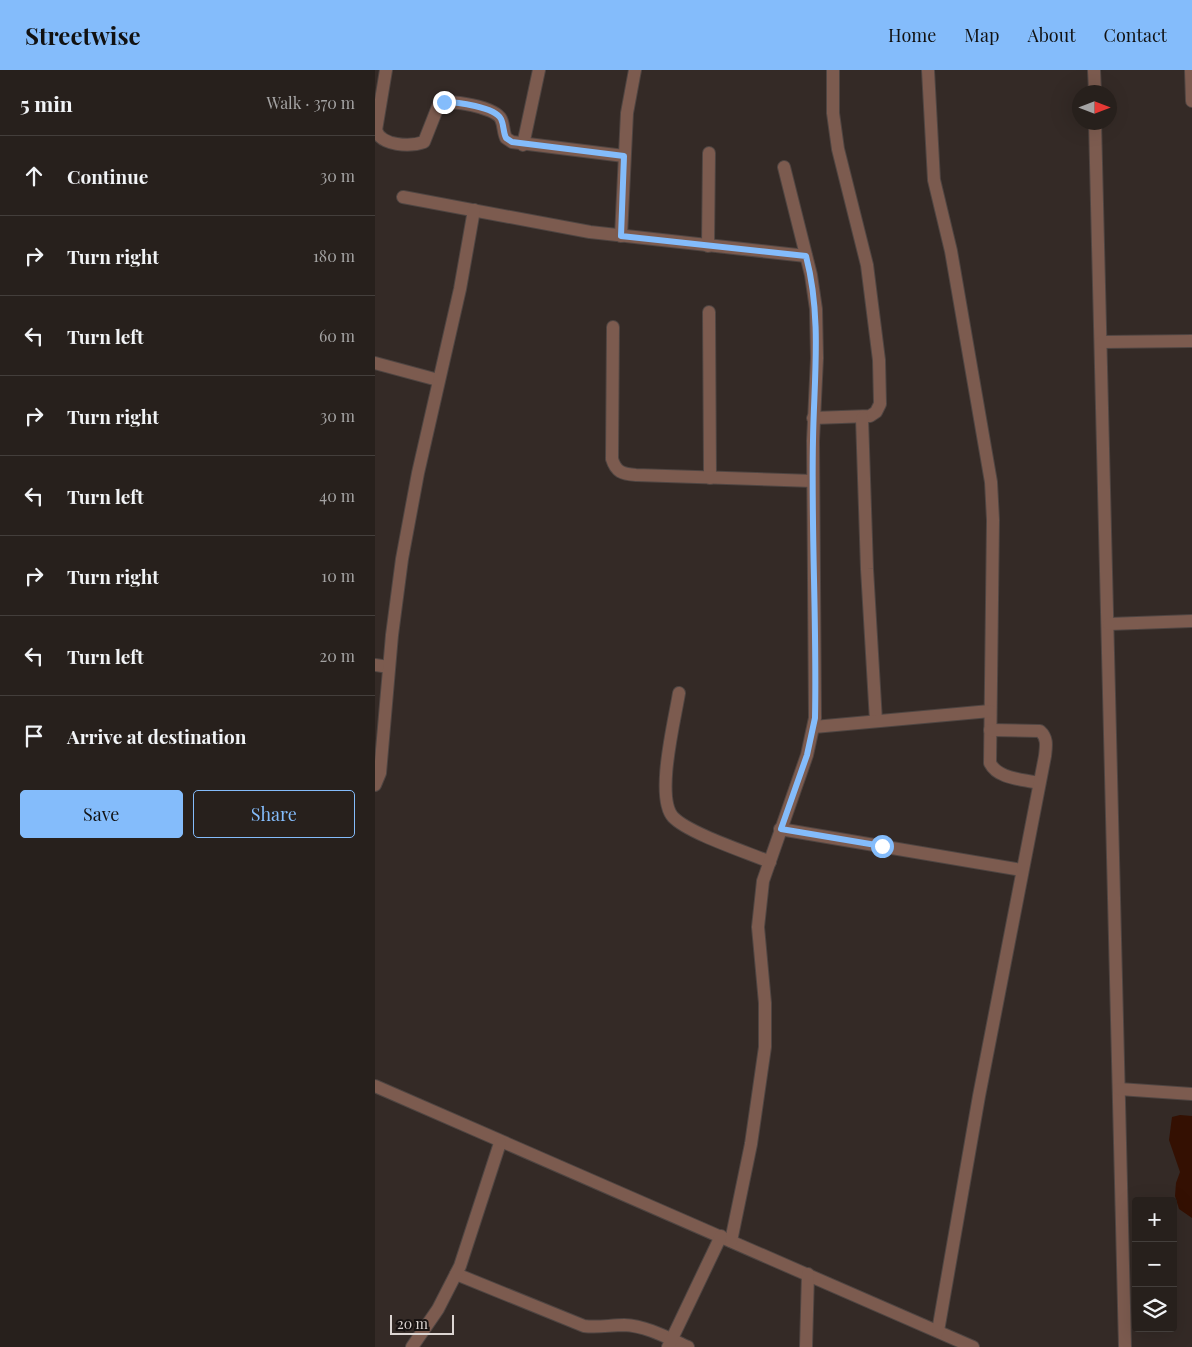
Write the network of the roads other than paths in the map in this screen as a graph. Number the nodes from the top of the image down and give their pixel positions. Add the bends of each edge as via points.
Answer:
1 (386, 70) edge
2 (539, 70) edge
3 (635, 70) edge
4 (833, 70) edge
5 (928, 70) edge
6 (1094, 70) edge
7 (1191, 70) edge
8 (1095, 85) edge
9 (1192, 101) edge
10 (1095, 130) edge
11 (523, 145) junction
12 (709, 153) dead end
13 (624, 156) junction
14 (784, 167) dead end
15 (403, 197) dead end
16 (474, 210) junction
17 (621, 236) junction
18 (708, 246) junction
19 (806, 256) junction
20 (709, 312) dead end
21 (613, 327) dead end
22 (1192, 341) edge
23 (1101, 342) junction
24 (375, 363) edge
25 (438, 380) junction
26 (813, 418) junction
27 (862, 418) junction
28 (710, 478) junction
29 (813, 482) junction
30 (1192, 621) edge
31 (1109, 624) junction
32 (375, 665) edge
33 (389, 666) junction
34 (679, 693) dead end
35 (990, 711) junction
36 (876, 721) junction
37 (814, 727) junction
38 (990, 730) junction
39 (1038, 783) junction
40 (375, 785) edge
41 (781, 829) junction
42 (769, 862) junction
43 (1022, 870) junction
44 (375, 1086) edge
45 (1119, 1089) junction
46 (1192, 1094) edge
47 (500, 1143) junction
48 (726, 1238) junction
49 (456, 1274) junction
50 (808, 1274) junction
51 (938, 1331) junction
52 (670, 1343) edge
53 (412, 1347) edge
54 (688, 1347) edge
55 (806, 1347) edge
56 (973, 1347) edge
57 (1125, 1347) edge

1 - 11 street via 376,122 381,139 411,144 424,142 439,104 452,102 497,114 506,138
2 - 11 street
3 - 13 street
4 - 27 street via 833,113 838,149 867,265 879,360 880,404 877,412
5 - 35 street via 934,180 951,251 991,482
6 - 8 street
7 - 9 street
10 - 23 street
11 - 13 street
12 - 18 street
13 - 17 street
14 - 19 street
15 - 16 street
16 - 17 street
16 - 25 street
17 - 18 street
18 - 19 street
19 - 26 street via 816,308
20 - 28 street
21 - 28 street via 611,459 615,469 623,474
22 - 23 street
23 - 31 street
24 - 25 street
25 - 33 street via 408,521
26 - 27 street
26 - 29 street
27 - 36 street
28 - 29 street
29 - 37 street
30 - 31 street
31 - 45 street
32 - 33 street
33 - 40 street via 380,773
34 - 42 street via 665,786 666,804 672,816 685,826
35 - 36 street
35 - 38 street
36 - 37 street
37 - 41 street
38 - 39 street via 993,770
38 - 39 street via 1032,730 1045,735 1045,756
39 - 43 street
41 - 42 street
41 - 43 street
42 - 48 street via 763,881 758,927 765,1003 763,1067 751,1144
43 - 51 street
44 - 47 street
45 - 46 street
45 - 57 street
47 - 48 street
47 - 49 street
48 - 50 street
48 - 52 street
49 - 52 street via 584,1326 633,1326
49 - 53 street via 438,1309
50 - 51 street
50 - 55 street
51 - 56 street
52 - 54 street

